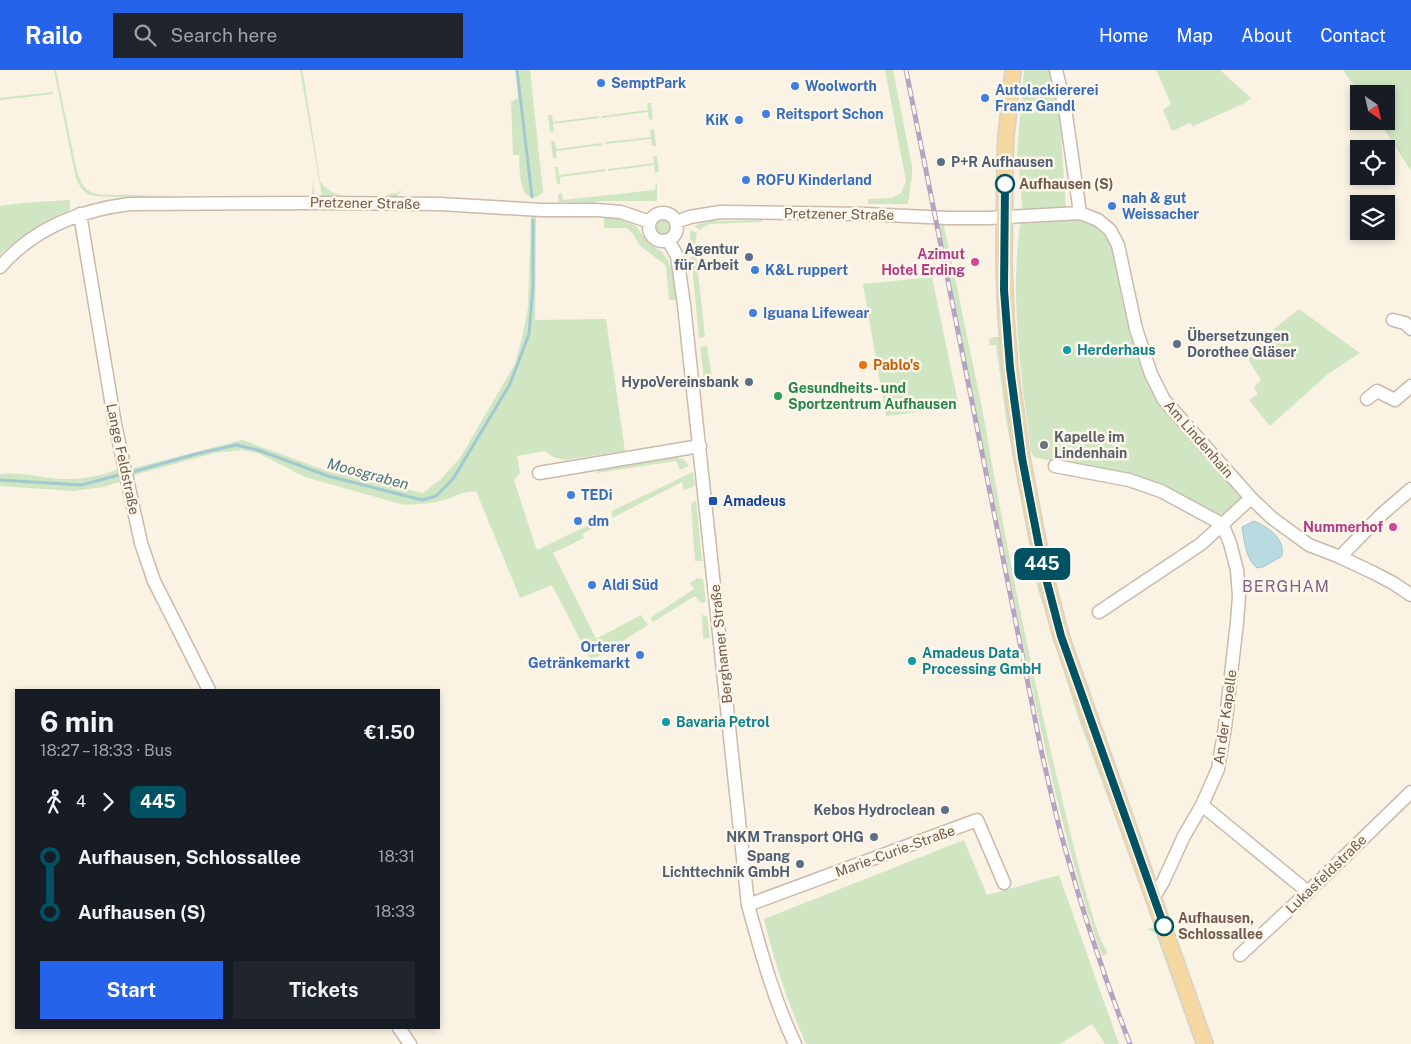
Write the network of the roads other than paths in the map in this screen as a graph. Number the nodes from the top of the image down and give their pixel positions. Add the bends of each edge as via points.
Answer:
1 (1013, 70) edge
2 (1056, 70) edge
3 (1080, 213) junction
4 (80, 214) junction
5 (1004, 217) junction
6 (650, 222) junction
7 (676, 222) junction
8 (668, 240) junction
9 (0, 267) edge
10 (1393, 320) dead end
11 (1411, 329) edge
12 (1411, 386) edge
13 (1366, 399) dead end
14 (700, 446) junction
15 (1055, 466) dead end
16 (539, 473) dead end
17 (1411, 489) edge
18 (1251, 498) junction
19 (1222, 524) junction
20 (1340, 557) junction
21 (1411, 595) edge
22 (1099, 612) dead end
23 (209, 689) edge
24 (1411, 792) edge
25 (1202, 805) junction
26 (1004, 883) dead end
27 (1308, 892) junction
28 (1154, 897) junction
29 (748, 905) junction
30 (1240, 955) dead end
31 (400, 1029) edge
32 (410, 1044) edge
33 (796, 1044) edge
34 (1205, 1044) edge

1 - 5 main road via 1006,136
2 - 3 street via 1065,108
3 - 5 street, Am Lindenhain
3 - 18 street, Am Lindenhain via 1098,220 1110,230 1118,245 1136,329 1151,374 1164,400
4 - 6 street, Pretzener Straße via 130,204 440,204 621,212
4 - 9 street, Pretzener Straße via 39,235 8,257
4 - 23 street, Lange Feldstraße via 115,424 141,544 150,571
5 - 7 street, Pretzener Straße via 720,212
5 - 28 main road via 1004,290 1010,368 1022,458 1043,567 1061,636
6 - 7 street via 655,215 664,213
6 - 8 street via 649,231 653,237
7 - 8 street via 675,234
8 - 14 street, Berghamer Straße via 677,256
10 - 11 street via 1405,322
12 - 13 street via 1395,400 1377,391
14 - 16 street
14 - 29 street, Berghamer Straße
15 - 19 street via 1129,480 1161,491
17 - 20 street
18 - 19 street
18 - 20 street, Am Lindenhain via 1309,545
19 - 22 street via 1201,544
19 - 25 street, An der Kapelle via 1237,570 1239,596 1226,724 1213,782
20 - 21 street, Am Lindenhain
24 - 27 street, Lukasfeldstraße
25 - 27 street
25 - 28 street, An der Kapelle
26 - 29 street, Marie-Curie-Straße via 977,820
27 - 30 street, Lukasfeldstraße
28 - 34 main road
29 - 33 street, Berghamer Straße via 771,984
31 - 32 street

